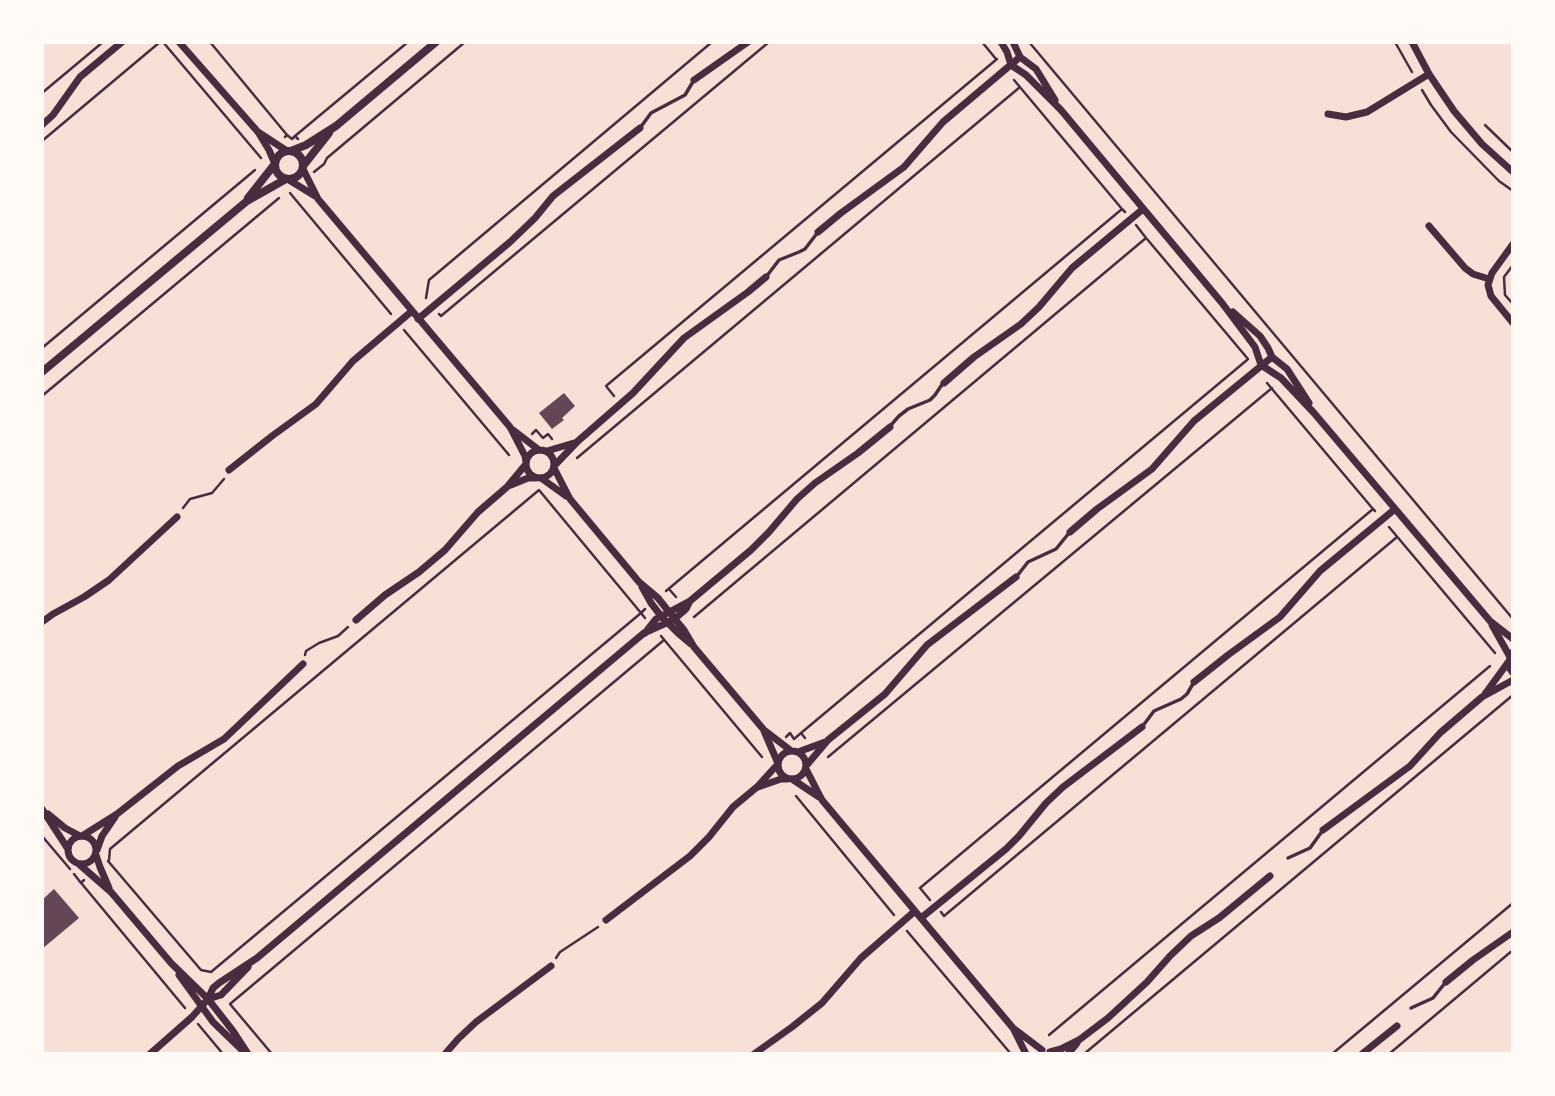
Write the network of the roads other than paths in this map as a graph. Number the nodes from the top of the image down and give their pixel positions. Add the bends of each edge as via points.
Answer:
1 (122, 42) edge
2 (179, 42) edge
3 (436, 42) edge
4 (748, 42) edge
5 (1001, 42) edge
6 (1013, 42) edge
7 (1412, 42) edge
8 (1020, 57) junction
9 (1008, 67) junction
10 (1429, 74) junction
11 (694, 80) joint
12 (1061, 110) junction
13 (1328, 114) dead end
14 (42, 125) edge
15 (336, 126) junction
16 (640, 128) joint
17 (258, 132) junction
18 (289, 151) junction
19 (274, 164) junction
20 (303, 168) junction
21 (1513, 172) edge
22 (288, 180) junction
23 (318, 199) junction
24 (247, 201) junction
25 (1143, 209) junction
26 (1429, 226) dead end
27 (818, 232) joint
28 (1513, 244) edge
29 (766, 277) joint
30 (1489, 279) junction
31 (1222, 303) junction
32 (412, 311) junction
33 (418, 319) junction
34 (1513, 323) edge
35 (1272, 357) junction
36 (1261, 365) junction
37 (42, 372) edge
38 (944, 383) joint
39 (1314, 413) junction
40 (510, 427) junction
41 (890, 427) joint
42 (578, 441) junction
43 (543, 450) junction
44 (526, 463) junction
45 (554, 466) junction
46 (229, 470) road end
47 (538, 478) junction
48 (507, 486) junction
49 (570, 499) junction
50 (1395, 509) junction
51 (177, 517) road end
52 (1070, 533) joint
53 (1016, 577) joint
54 (639, 582) junction
55 (661, 616) junction
56 (671, 618) junction
57 (356, 620) road end
58 (1490, 621) junction
59 (42, 622) edge
60 (652, 626) junction
61 (1513, 639) edge
62 (1511, 657) edge
63 (303, 664) road end
64 (1513, 673) edge
65 (1513, 680) edge
66 (1195, 682) joint
67 (1482, 697) junction
68 (1142, 727) joint
69 (764, 730) junction
70 (828, 740) junction
71 (794, 751) junction
72 (778, 764) junction
73 (806, 767) junction
74 (790, 779) junction
75 (757, 787) junction
76 (822, 800) junction
77 (43, 810) edge
78 (117, 814) junction
79 (1323, 830) joint
80 (81, 836) junction
81 (68, 849) junction
82 (96, 853) junction
83 (1288, 858) dead end
84 (80, 865) junction
85 (1270, 876) dead end
86 (111, 892) junction
87 (915, 911) junction
88 (921, 918) junction
89 (606, 920) road end
90 (1513, 932) edge
91 (171, 962) junction
92 (551, 966) road end
93 (1446, 982) joint
94 (208, 999) junction
95 (202, 1007) junction
96 (1411, 1008) dead end
97 (1397, 1026) dead end
98 (1013, 1028) junction
99 (1079, 1040) junction
100 (1044, 1053) edge
101 (150, 1054) edge
102 (248, 1054) edge
103 (445, 1054) edge
104 (754, 1054) edge
105 (1026, 1054) edge
106 (1068, 1054) edge
107 (1362, 1054) edge

1 - 14 street via 80,77
2 - 17 street
3 - 15 street
4 - 11 street
5 - 9 street
6 - 8 street
7 - 10 street
8 - 9 street
8 - 12 street via 1042,77
9 - 12 street via 1026,75
9 - 27 street via 943,121 899,171
10 - 13 street via 1367,111 1346,117
10 - 21 street via 1482,144
11 - 16 lane via 685,95 651,113
12 - 25 street
15 - 18 street
15 - 20 street
16 - 33 street via 553,196 510,242
17 - 18 street
17 - 19 street
18 - 19 street via 280,154
18 - 20 street via 301,158
19 - 22 street via 277,174
19 - 24 street
20 - 22 street via 299,176
20 - 23 street
22 - 23 street
22 - 24 street
23 - 32 street
24 - 37 street
25 - 31 street
25 - 38 street via 1072,268 1021,324
26 - 30 street via 1465,268
27 - 29 lane via 799,253 779,260
28 - 30 street
29 - 42 street via 684,338
30 - 34 street via 1491,296
31 - 35 street via 1261,336
31 - 36 street via 1255,347
32 - 33 street
32 - 46 street via 353,361 316,404
33 - 40 street
35 - 36 street
35 - 39 street via 1287,369
36 - 39 street via 1281,378
36 - 52 street via 1194,421 1152,469
38 - 41 lane via 930,400 908,409
39 - 50 street
40 - 43 street
40 - 44 street
41 - 56 street via 805,491 760,542
42 - 43 street
42 - 45 street
43 - 44 street via 529,455
43 - 45 street via 553,457
44 - 47 street
44 - 48 street
45 - 47 street via 550,474
45 - 49 street
47 - 48 street
47 - 49 street
48 - 57 street via 433,561
49 - 54 street
50 - 58 street
50 - 66 street via 1320,571 1280,617
51 - 59 street via 108,580
52 - 53 lane via 1056,549 1028,562
53 - 70 street via 938,636 885,694
54 - 55 street
54 - 56 street via 658,598
55 - 56 street
55 - 60 street
56 - 60 street
56 - 69 street
58 - 61 street
58 - 62 street
60 - 94 street via 257,957 225,992
62 - 64 street
62 - 67 street
63 - 78 street via 224,739 171,770
65 - 67 street
66 - 68 lane via 1181,699 1154,711
67 - 79 street via 1410,766
68 - 88 street via 1063,787 1006,849
69 - 71 street
69 - 72 street
70 - 71 street
70 - 73 street
71 - 72 street via 780,756
71 - 73 street via 804,758
72 - 74 street via 780,774
72 - 75 street
73 - 74 street via 799,777
73 - 76 street
74 - 75 street
74 - 76 street
75 - 89 street via 690,856
76 - 87 street
77 - 80 street
77 - 81 street
78 - 80 street
78 - 82 street
79 - 83 lane via 1310,848
80 - 81 street
80 - 82 street via 94,842
81 - 84 street via 71,859
82 - 84 street via 92,862
82 - 86 street
84 - 86 street
85 - 99 street via 1191,936 1147,982
86 - 91 street
87 - 88 street
87 - 104 street via 861,958 822,1003
88 - 98 street
90 - 93 street
91 - 94 street
91 - 95 street
92 - 103 street via 476,1022
93 - 96 lane via 1433,998
94 - 95 street
94 - 102 street
95 - 101 street
95 - 102 street
97 - 107 street
98 - 100 street
98 - 105 street
99 - 100 street
99 - 106 street

